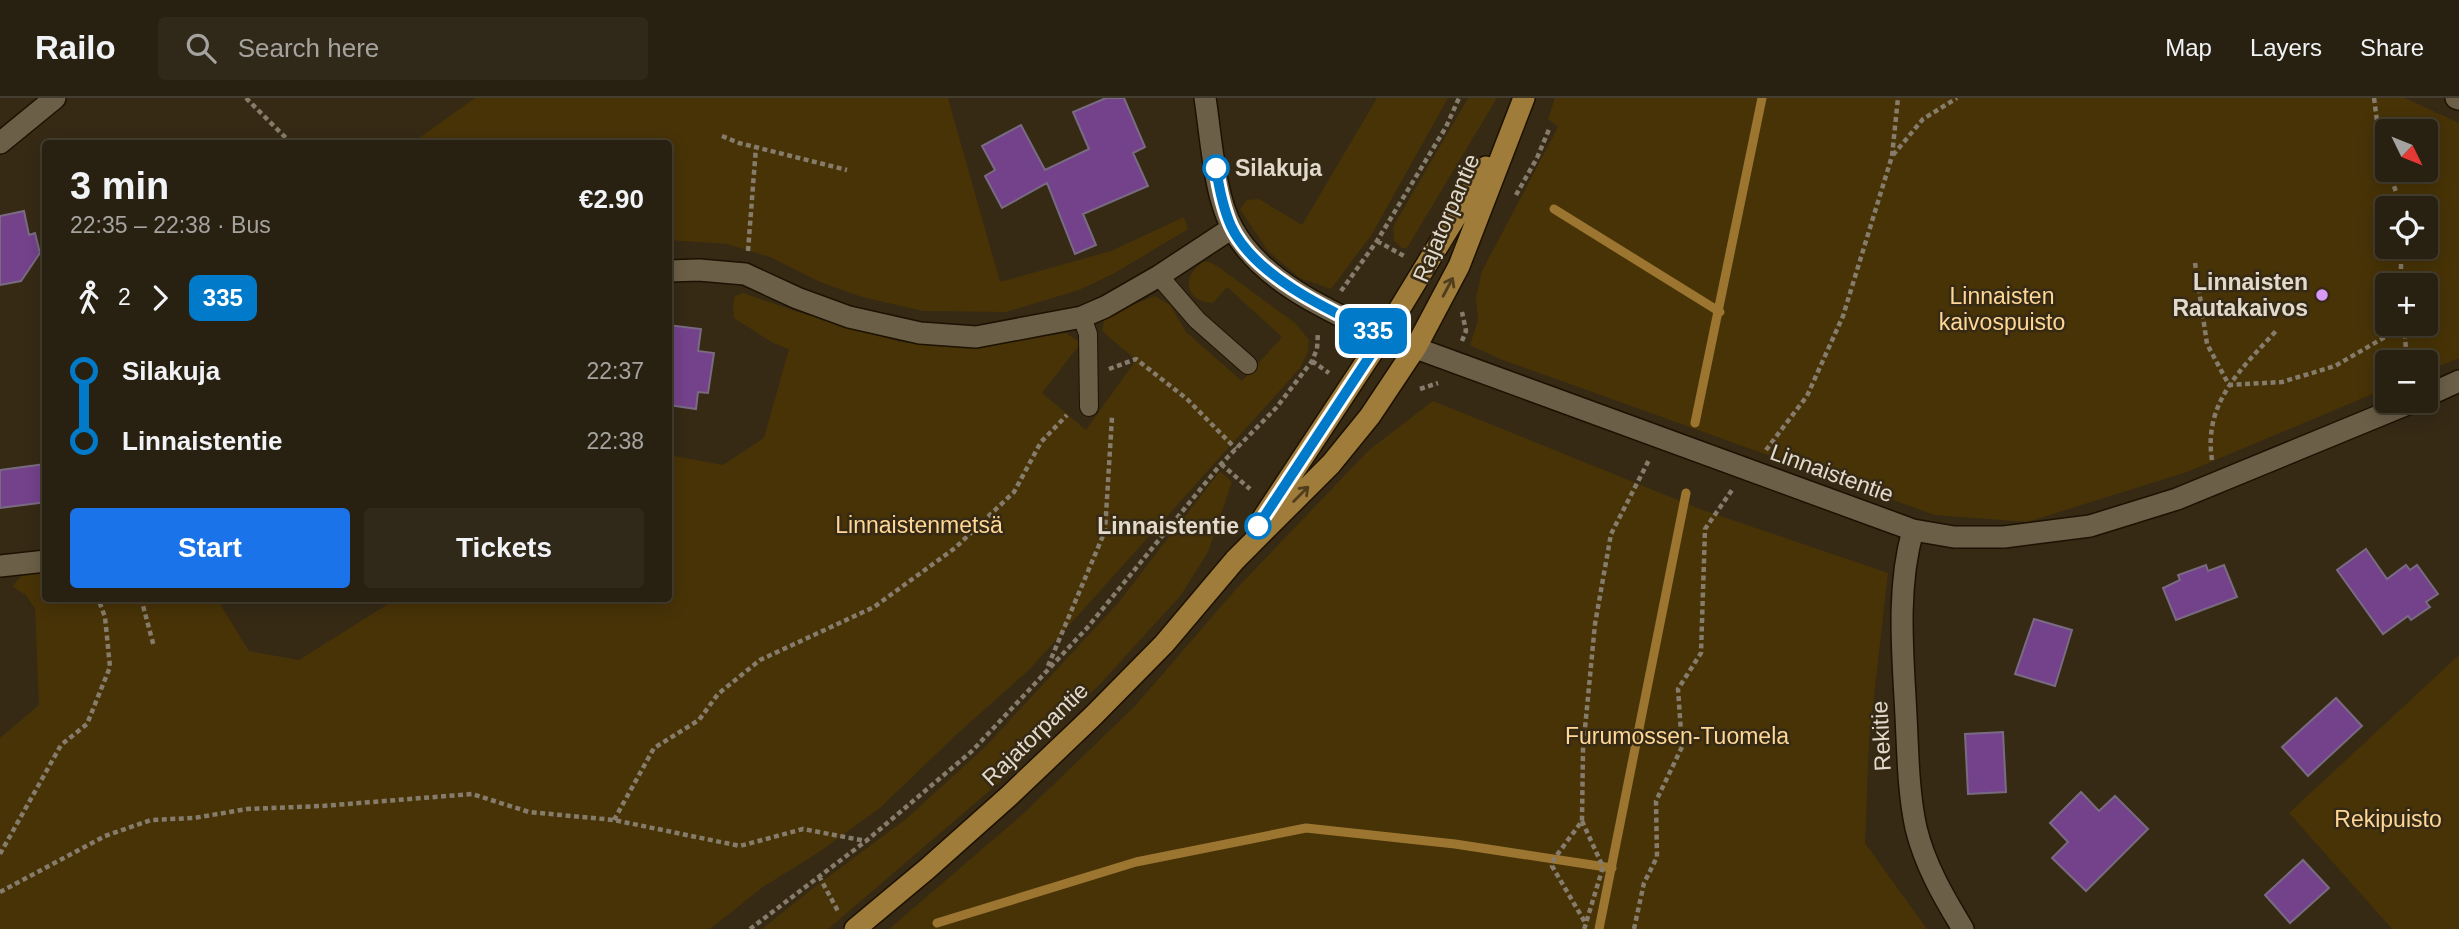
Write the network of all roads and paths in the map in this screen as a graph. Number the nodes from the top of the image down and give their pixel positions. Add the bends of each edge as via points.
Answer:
1 (55, 98) edge
2 (246, 98) edge
3 (1205, 98) edge
4 (1459, 98) edge
5 (1524, 98) edge
6 (1898, 98) edge
7 (1957, 98) edge
8 (2374, 98) edge
9 (2377, 119) edge
10 (1514, 120) junction
11 (722, 136) dead end
12 (288, 140) edge
13 (0, 143) edge
14 (756, 147) junction
15 (1892, 156) junction
16 (847, 170) dead end
17 (1232, 228) junction
18 (741, 253) dead end
19 (2195, 263) dead end
20 (672, 271) edge
21 (1159, 276) junction
22 (1329, 311) junction
23 (1082, 317) junction
24 (2277, 330) dead end
25 (1383, 336) junction
26 (2385, 336) edge
27 (1416, 347) junction
28 (1248, 365) dead end
29 (1089, 376) junction
30 (2459, 381) edge
31 (2229, 385) junction
32 (2438, 391) edge
33 (1089, 407) joint
34 (1112, 408) dead end
35 (2386, 413) edge
36 (1236, 449) junction
37 (1649, 459) dead end
38 (1221, 464) junction
39 (1750, 472) junction
40 (2215, 483) junction
41 (1250, 489) dead end
42 (1732, 489) dead end
43 (1913, 530) junction
44 (1235, 560) junction
45 (42, 561) edge
46 (0, 566) edge
47 (99, 602) edge
48 (142, 602) edge
49 (154, 647) dead end
50 (1046, 671) junction
51 (614, 820) junction
52 (1582, 821) junction
53 (866, 841) junction
54 (0, 854) edge
55 (818, 876) junction
56 (0, 892) edge
57 (848, 924) edge
58 (1585, 926) edge
59 (750, 929) edge
60 (1634, 929) edge
61 (1963, 929) edge

1 - 13 street
2 - 12 path
3 - 17 street, Linnaistentie via 1219,187
4 - 22 path via 1377,241
5 - 10 main road, Rajatorpantie
6 - 15 path
7 - 15 path via 1923,119
8 - 9 path
10 - 25 main road, Rajatorpantie
27 -> 10 main road, Rajatorpantie via 1459,266
11 - 14 path
14 - 16 path
14 - 18 path via 748,256
15 - 39 path via 1843,316 1807,396
17 - 21 street
17 - 22 street, Linnaistentie via 1253,256 1287,285
19 - 31 path via 2207,344
20 - 23 street via 745,274 849,317 920,333 976,337
21 - 23 street
21 - 28 lane via 1197,320
22 - 25 street, Linnaistentie
22 - 36 path via 1316,336 1312,361
23 - 29 lane via 1088,334
24 - 31 path
25 - 27 street, Linnaistentie
25 - 44 main road, Rajatorpantie
26 - 31 path via 2335,366 2281,382
27 - 39 street, Linnaistentie
44 -> 27 main road, Rajatorpantie via 1331,464
29 - 33 lane
29 - 36 path via 1136,359 1187,399
30 - 32 street
31 - 40 path via 2214,416 2209,440
33 - 51 path via 1068,414 1041,442 1013,492 955,548 874,607 760,660 718,694 699,720 654,748
34 - 50 path via 1105,531
35 - 40 street, Linnaistentie
36 - 38 path
37 - 52 path via 1611,534 1595,624 1583,750
38 - 41 path
38 - 50 path via 1087,628
39 - 43 street, Linnaistentie
40 - 43 street, Linnaistentie via 2090,526 2004,537 1954,537
42 - 60 path via 1704,530 1701,653 1678,689 1682,747 1656,801 1657,857 1644,883
43 - 61 street, Rekitie via 1906,554 1902,608 1909,784 1916,828 1932,877
44 - 57 main road, Rajatorpantie via 1164,643 1009,796
45 - 46 street
47 - 54 path via 105,617 110,667 87,724 61,745
48 - 49 path
50 - 53 path via 972,751
51 - 53 path via 740,846 803,829
51 - 56 path via 530,812 472,794 151,820 105,836
52 - 58 path via 1603,867
52 - 58 path via 1552,866
53 - 55 path
55 - 57 path
55 - 59 path

